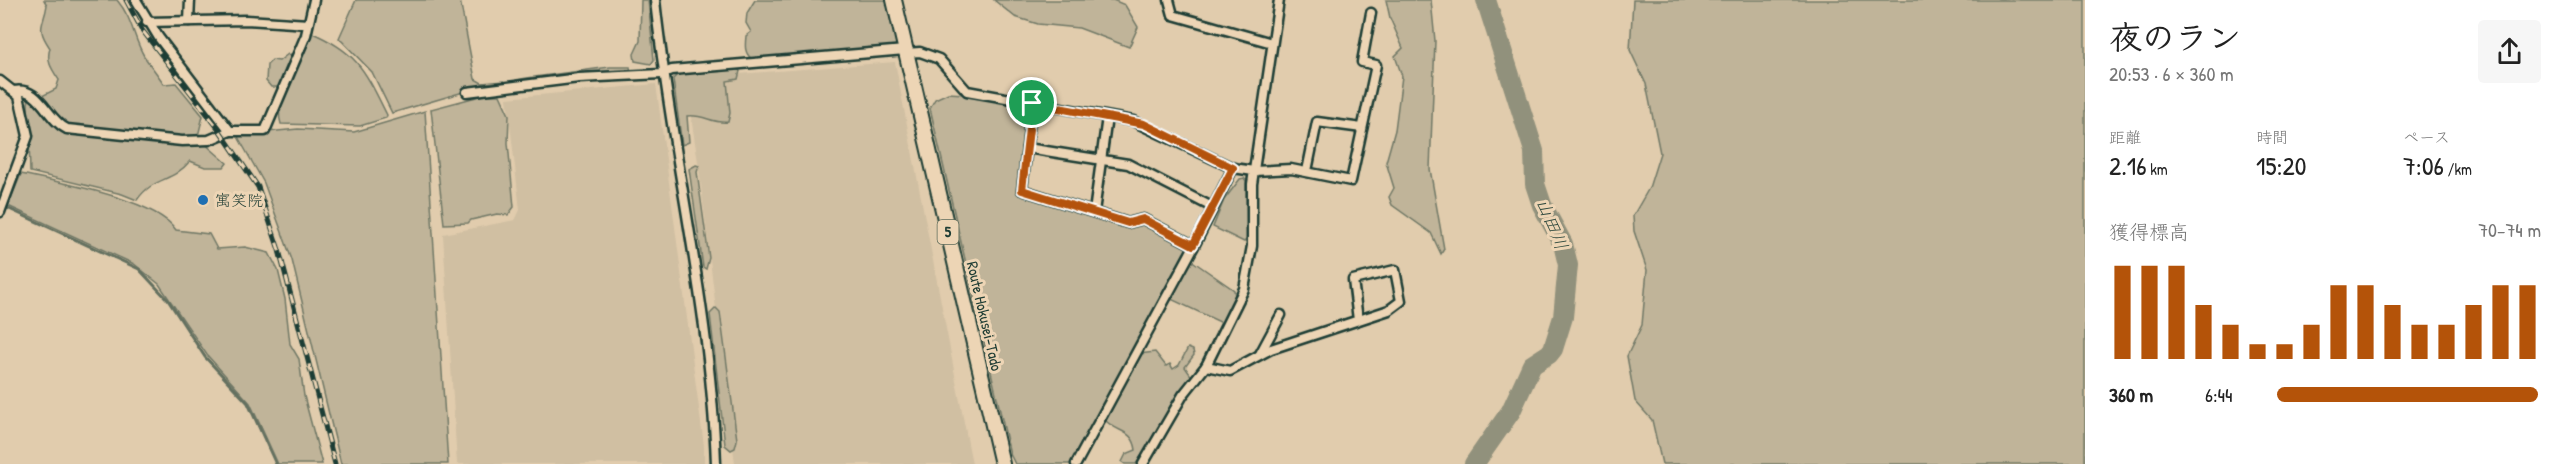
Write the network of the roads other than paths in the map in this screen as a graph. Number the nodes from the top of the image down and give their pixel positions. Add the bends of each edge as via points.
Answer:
1 (136, 0) edge
2 (190, 0) edge
3 (314, 0) edge
4 (655, 0) edge
5 (894, 0) edge
6 (1169, 0) edge
7 (1279, 0) edge
8 (1371, 13) dead end
9 (189, 21) junction
10 (147, 22) junction
11 (308, 24) junction
12 (1272, 43) junction
13 (905, 51) junction
14 (663, 74) junction
15 (0, 81) edge
16 (14, 91) junction
17 (467, 92) dead end
18 (1032, 103) junction
19 (1107, 117) junction
20 (1362, 128) junction
21 (230, 131) junction
22 (1027, 148) junction
23 (1101, 160) junction
24 (1233, 168) junction
25 (1254, 171) junction
26 (1307, 171) junction
27 (2, 207) edge
28 (1212, 207) junction
29 (1094, 212) junction
30 (1193, 245) junction
31 (1281, 315) dead end
32 (1358, 320) junction
33 (1259, 356) junction
34 (1206, 366) junction
35 (716, 464) edge
36 (1002, 464) edge
37 (1076, 464) edge
38 (1143, 464) edge

1 - 10 street
2 - 9 street
3 - 11 street
4 - 14 street
5 - 13 main road, Route Hokusei-Tado / 5
6 - 12 street via 1173,15
7 - 12 street
8 - 20 street via 1362,62 1376,65
9 - 10 street
9 - 11 street
10 - 21 street
11 - 21 street via 265,130
12 - 25 street
13 - 14 street via 672,70
13 - 18 street via 933,55 967,91
13 - 36 main road, Route Hokusei-Tado / 5
14 - 17 street via 579,78
14 - 35 street via 699,285 714,407
15 - 16 street
16 - 21 street via 30,93 54,121 67,129 182,141 209,140
16 - 27 street via 21,102 28,136
18 - 19 street
18 - 22 street
19 - 23 street
19 - 24 street via 1144,124
20 - 26 street via 1317,122
20 - 26 street via 1351,181
22 - 23 street
22 - 29 street via 1022,190
23 - 28 street via 1128,164
23 - 29 street
24 - 25 street
24 - 28 street
25 - 26 street
25 - 34 street via 1251,257 1244,289
28 - 30 street
29 - 30 street via 1128,223 1143,219
30 - 37 street
31 - 33 street
32 - 32 street via 1389,310 1401,301 1395,270 1353,280
32 - 33 street
33 - 34 street via 1230,371
34 - 38 street via 1179,401

